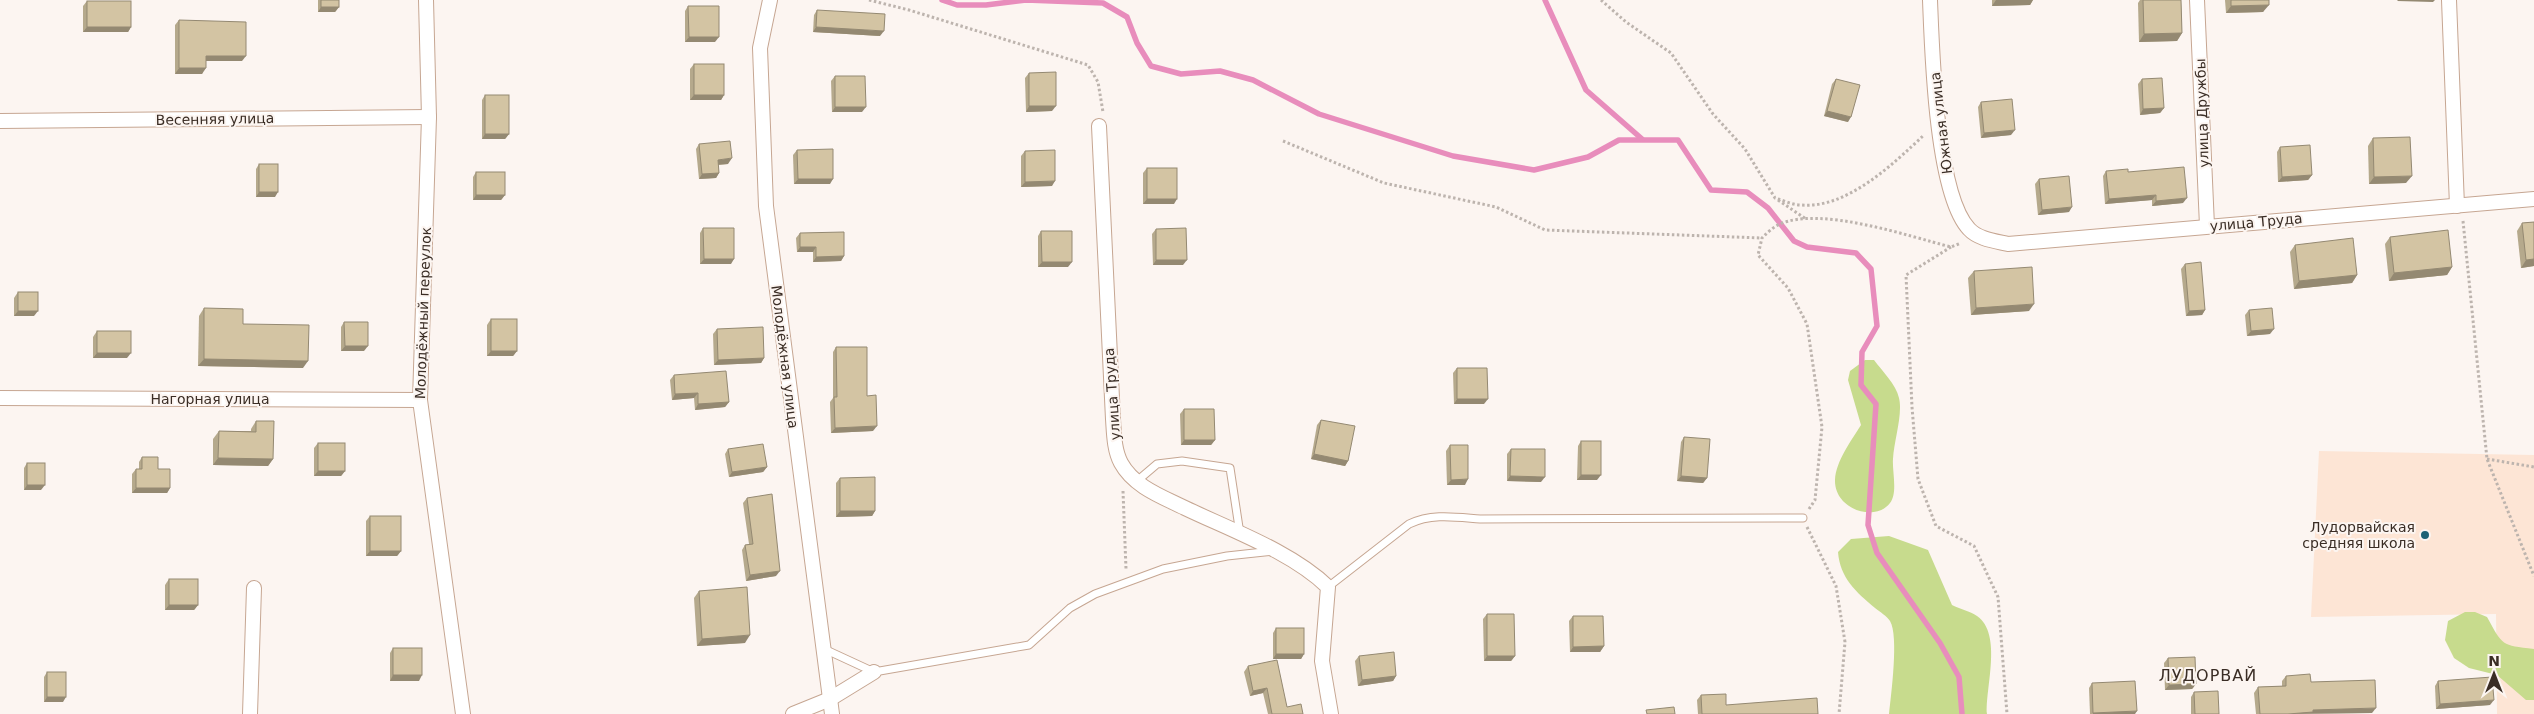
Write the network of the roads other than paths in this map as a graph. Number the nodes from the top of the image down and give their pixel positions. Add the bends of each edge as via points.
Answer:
1 (426, 0) edge
2 (770, 0) edge
3 (1930, 0) edge
4 (2198, 0) edge
5 (2448, 0) edge
6 (429, 117) junction
7 (1101, 120) road end
8 (0, 121) edge
9 (2534, 199) edge
10 (2459, 205) junction
11 (2206, 226) junction
12 (1979, 236) joint
13 (0, 398) edge
14 (420, 400) junction
15 (1137, 481) junction
16 (1803, 518) road end
17 (1240, 535) junction
18 (1274, 551) junction
19 (1328, 587) junction
20 (254, 588) dead end
21 (822, 648) junction
22 (874, 672) junction
23 (830, 698) junction
24 (250, 714) edge
25 (463, 714) edge
26 (794, 714) edge
27 (832, 714) edge
28 (1331, 714) edge

1 - 6 street, Молодёжный переулок
2 - 21 street, Молодёжная улица via 760,48 766,206
3 - 12 street, Южная улица via 1945,174 1955,205 1969,229
4 - 11 street, улица Дружбы
5 - 10 street
6 - 8 street, Весенняя улица
6 - 14 street, Молодёжный переулок
7 - 15 street, улица Труда via 1115,445 1123,466
9 - 10 street, улица Труда
10 - 11 street, улица Труда
11 - 12 street, улица Труда via 2008,244
13 - 14 street, Нагорная улица
14 - 25 street, Молодёжный переулок
15 - 17 street, улица Труда
15 - 17 lane via 1157,464 1182,461 1230,468
16 - 19 lane via 1422,518 1409,524
17 - 18 street, улица Труда
18 - 19 street, улица Труда
18 - 22 lane via 1227,556 1164,569 1095,594 1070,608 1029,645
19 - 28 street via 1322,661
20 - 24 street
21 - 22 lane
21 - 23 street, Молодёжная улица
22 - 23 street
23 - 26 street
23 - 27 street, Молодёжная улица

